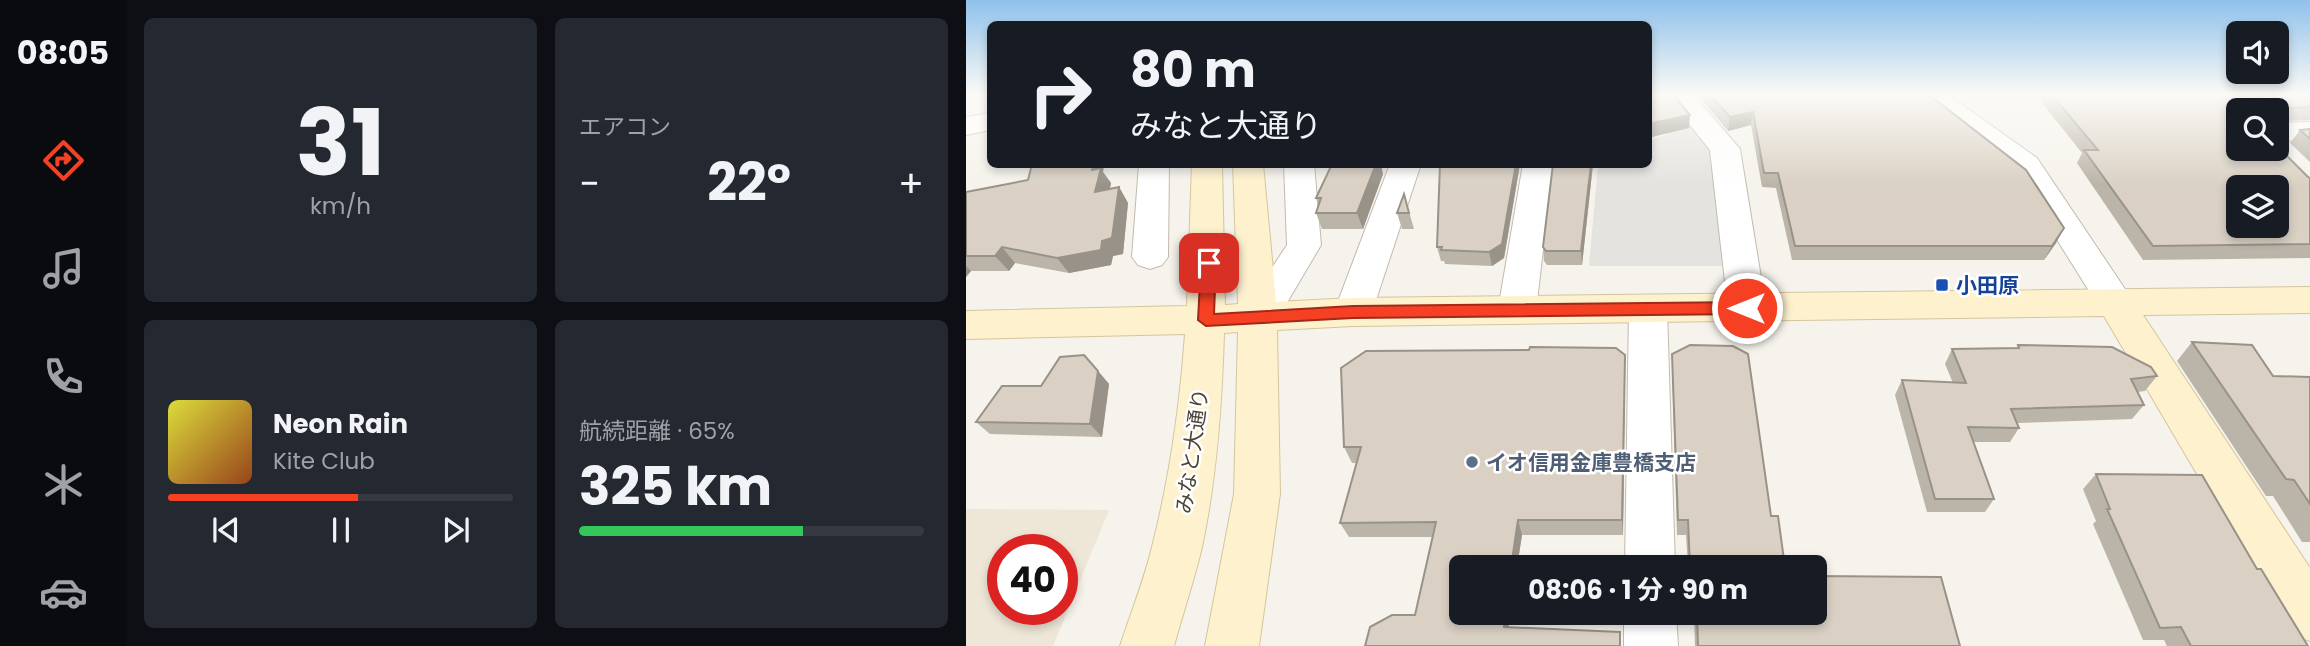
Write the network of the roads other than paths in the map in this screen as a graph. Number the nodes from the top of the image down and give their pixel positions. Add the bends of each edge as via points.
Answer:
1 (1704, 124) edge
2 (1970, 124) edge
3 (2310, 131) edge
4 (2289, 141) edge
5 (1154, 168) edge
6 (1207, 168) edge
7 (1248, 168) edge
8 (1299, 168) edge
9 (1405, 168) edge
10 (1537, 168) edge
11 (1150, 257) dead end
12 (2310, 300) edge
13 (2114, 301) junction
14 (1747, 308) junction
15 (1648, 309) junction
16 (1517, 310) junction
17 (1353, 312) junction
18 (1258, 318) junction
19 (1206, 320) junction
20 (966, 325) edge
21 (1650, 555) edge
22 (2310, 615) edge
23 (1650, 625) edge
24 (1147, 646) edge
25 (1232, 646) edge
26 (1651, 646) edge

1 - 14 street via 1725,149
2 - 13 street via 2026,165
3 - 4 street
5 - 11 street
6 - 19 street, みなと大通り
7 - 18 street
8 - 18 street via 1304,245
9 - 17 street
10 - 16 street
12 - 13 street
13 - 14 street
13 - 22 street
14 - 15 street
15 - 16 street
15 - 21 street
16 - 17 street
17 - 18 street
18 - 19 street
18 - 25 street via 1257,494
19 - 20 street
19 - 24 street, みなと大通り via 1199,423 1178,545
23 - 26 street

